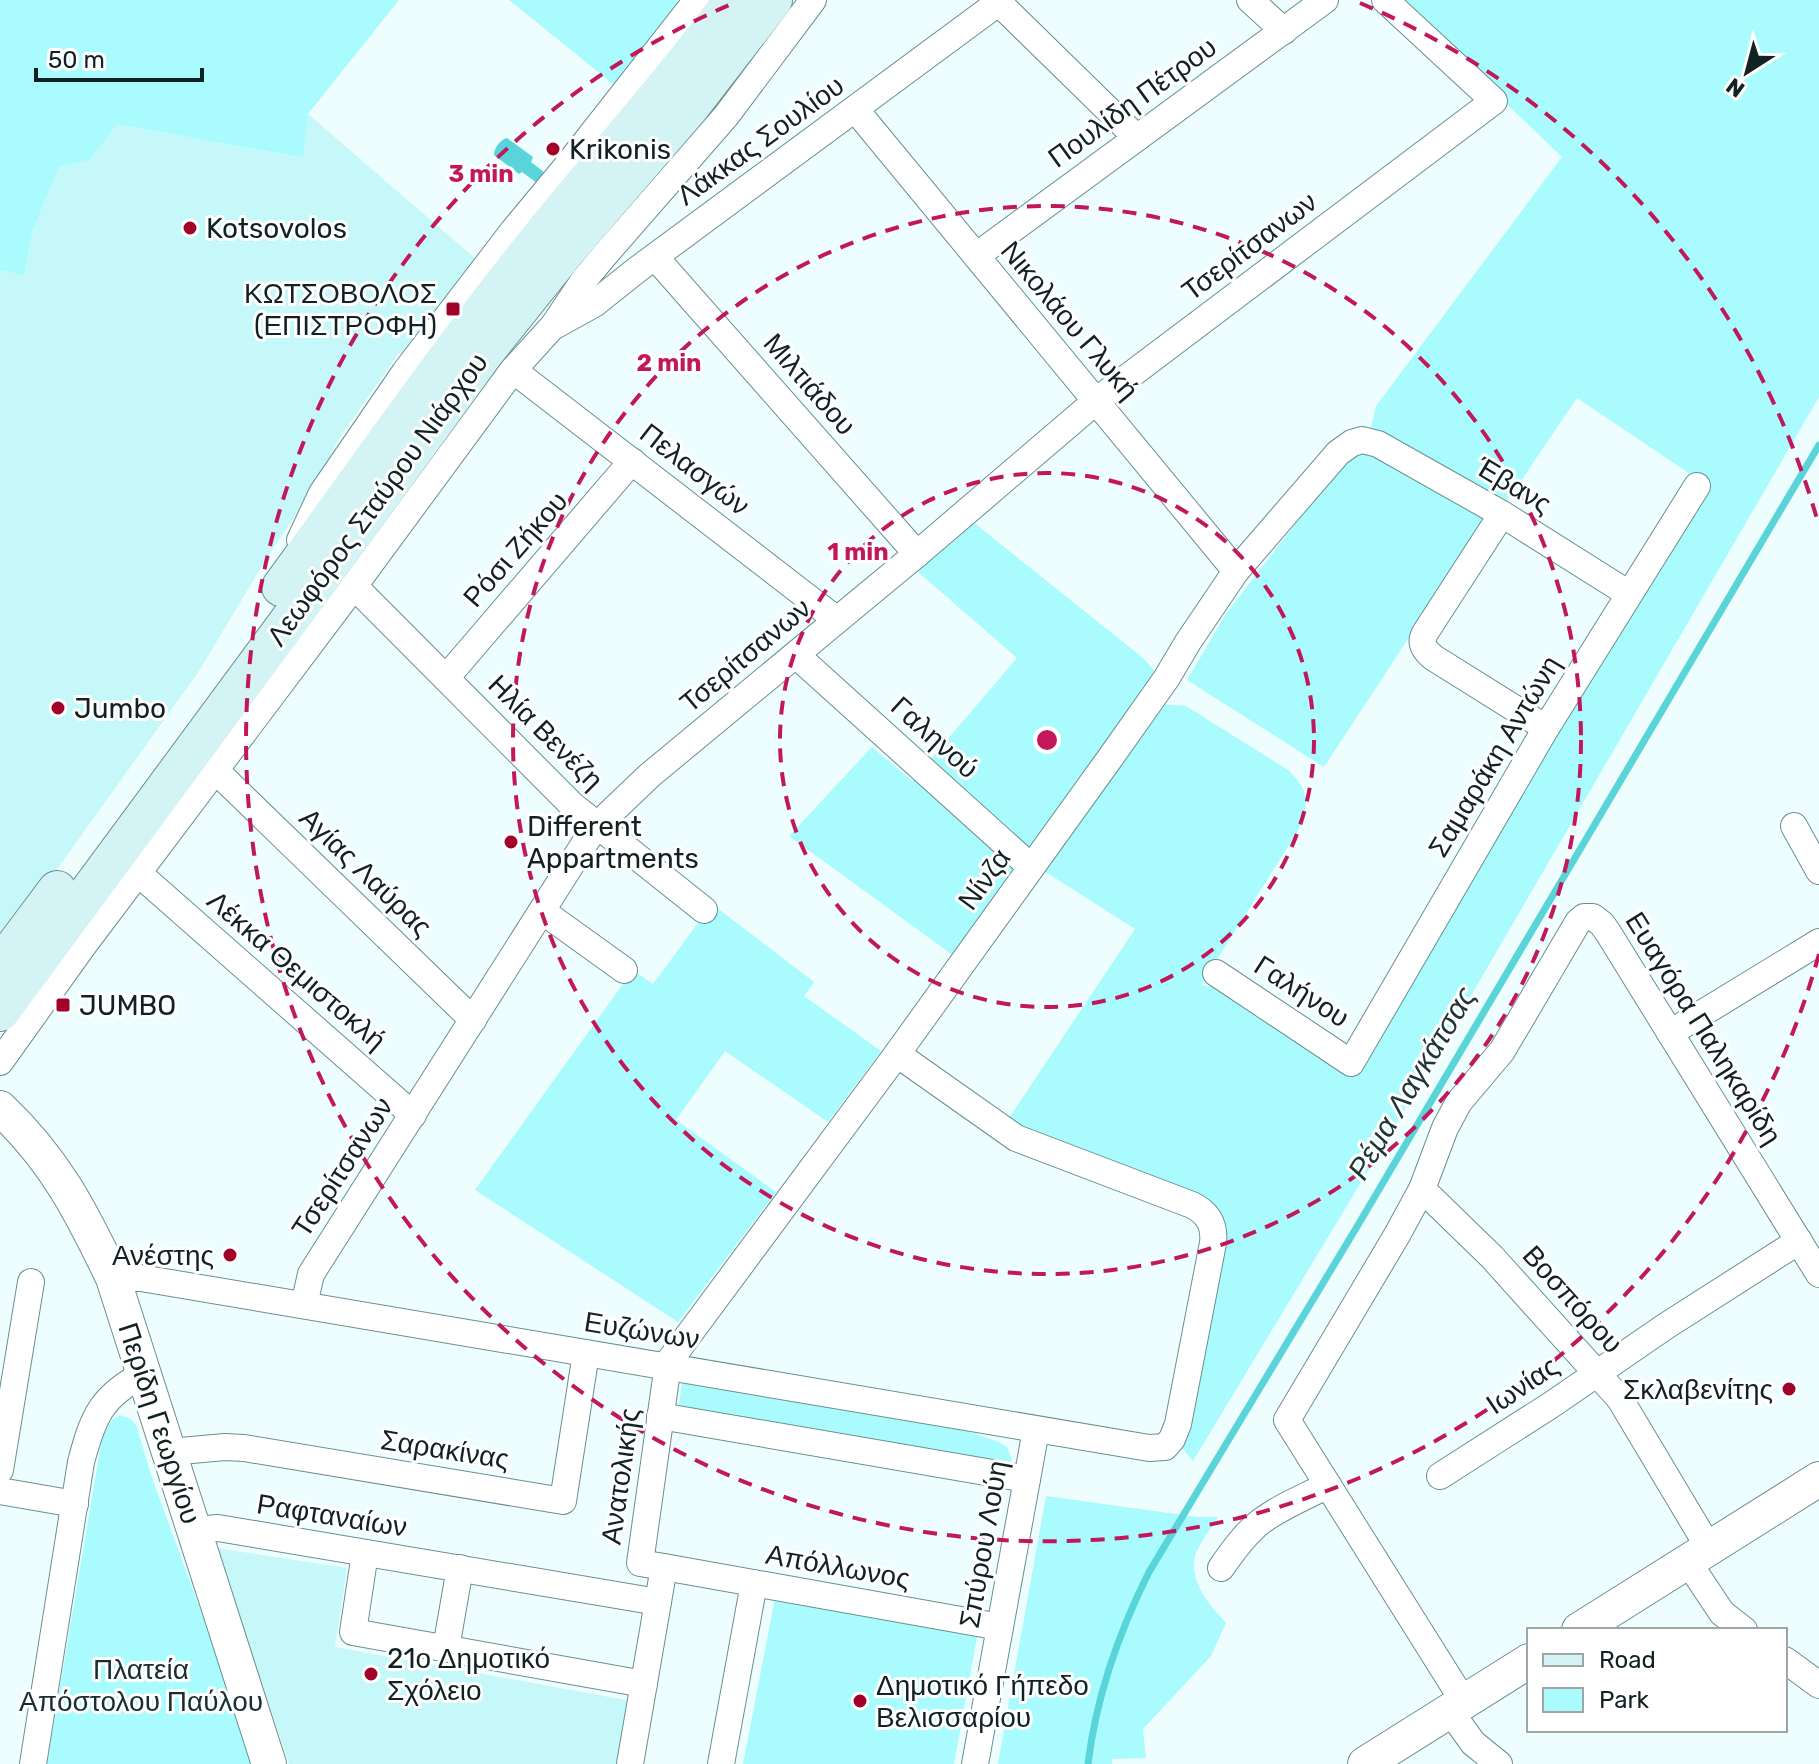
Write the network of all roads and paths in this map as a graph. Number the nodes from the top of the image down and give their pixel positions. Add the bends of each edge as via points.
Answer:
1 (697, 0) edge
2 (733, 0) edge
3 (773, 0) edge
4 (813, 0) edge
5 (1250, 0) edge
6 (1325, 0) edge
7 (1385, 0) edge
8 (1000, 1) edge
9 (1284, 31) junction
10 (855, 109) junction
11 (1137, 138) junction
12 (976, 256) junction
13 (655, 257) junction
14 (553, 326) junction
15 (513, 370) junction
16 (1096, 401) junction
17 (1362, 440) joint
18 (632, 461) junction
19 (1697, 486) dead end
20 (1502, 514) junction
21 (917, 554) junction
22 (1236, 571) junction
23 (283, 584) junction
24 (354, 586) junction
25 (1629, 594) junction
26 (837, 620) junction
27 (796, 655) junction
28 (446, 678) junction
29 (1546, 728) junction
30 (215, 770) junction
31 (598, 826) junction
32 (1794, 826) dead end
33 (1031, 867) junction
34 (1819, 871) edge
35 (138, 873) junction
36 (704, 910) dead end
37 (542, 911) junction
38 (1819, 942) edge
39 (0, 966) edge
40 (624, 970) dead end
41 (1216, 973) dead end
42 (0, 1012) edge
43 (473, 1020) junction
44 (1670, 1033) junction
45 (897, 1054) junction
46 (0, 1062) edge
47 (1351, 1063) joint
48 (0, 1108) edge
49 (413, 1115) junction
50 (1422, 1189) junction
51 (1799, 1241) junction
52 (1819, 1274) edge
53 (113, 1278) junction
54 (31, 1282) dead end
55 (304, 1305) junction
56 (586, 1353) junction
57 (668, 1366) junction
58 (1597, 1372) junction
59 (144, 1374) junction
60 (660, 1416) junction
61 (1036, 1430) junction
62 (169, 1452) junction
63 (0, 1470) edge
64 (1440, 1476) dead end
65 (1027, 1479) junction
66 (1819, 1479) edge
67 (1328, 1485) junction
68 (0, 1491) edge
69 (75, 1504) junction
70 (194, 1530) junction
71 (365, 1553) junction
72 (1698, 1555) junction
73 (664, 1567) junction
74 (460, 1568) junction
75 (1221, 1568) dead end
76 (754, 1583) junction
77 (658, 1602) junction
78 (1000, 1627) junction
79 (1582, 1628) edge
80 (1741, 1628) edge
81 (446, 1648) junction
82 (1787, 1661) edge
83 (1527, 1662) edge
84 (644, 1684) junction
85 (1819, 1685) edge
86 (1457, 1706) junction
87 (33, 1764) edge
88 (269, 1764) edge
89 (630, 1764) edge
90 (721, 1764) edge
91 (975, 1764) edge
92 (1365, 1764) edge
93 (1499, 1764) edge

1 - 23 street via 405,372 322,493
2 - 23 main road, Λεωφόρος Σταύρου Νιάρχου via 510,276
3 - 42 main road, Λεωφόρος Σταύρου Νιάρχου via 485,352
4 - 14 street via 726,116 584,280
5 - 9 street
6 - 9 street, Πουλίδη Πέτρου
7 - 16 street, Τσερίτσανων via 1494,101
8 - 10 street, Λάκκας Σουλίου
8 - 11 street
9 - 11 street, Πουλίδη Πέτρου
10 - 12 street, Νικολάου Γλυκή
10 - 13 street, Λάκκας Σουλίου
11 - 12 street, Πουλίδη Πέτρου
12 - 16 street, Νικολάου Γλυκή
13 - 14 street, Λάκκας Σουλίου via 594,304
13 - 21 street, Μιλτιάδου
14 - 15 street
15 - 18 street, Πελασγών
15 - 24 street
16 - 21 street, Τσερίτσανων
16 - 22 street, Νικολάου Γλυκή
17 - 20 street, Έβανς via 1387,448
17 - 22 street, Νίνζα via 1330,460
18 - 26 street, Πελασγών
18 - 28 street, Ρόσι Ζήκου
19 - 25 street, Σαμαράκη Αντώνη
20 - 25 street, Έβανς
20 - 29 street via 1425,633 1423,644 1434,658
21 - 26 street, Τσερίτσανων
22 - 33 street, Νίνζα
23 - 39 main road, Λεωφόρος Σταύρου Νιάρχου
24 - 28 street, Ηλία Βενέζη
24 - 30 street
25 - 29 street, Σαμαράκη Αντώνη
26 - 27 street, Τσερίτσανων
27 - 31 street, Τσερίτσανων via 650,775
27 - 33 street, Γαληνού
28 - 31 street, Ηλία Βενέζη
29 - 47 street, Σαμαράκη Αντώνη
30 - 35 street
30 - 43 street, Αγίας Λαύρας
31 - 36 street, Ηλία Βενέζη
31 - 37 street, Τσερίτσανων
32 - 34 street
33 - 45 street, Νίνζα
35 - 46 street
35 - 49 street, Λέκκα Θεμιστοκλή
37 - 40 street
37 - 43 street, Τσερίτσανων
38 - 44 street
41 - 47 street, Γαλήνου
43 - 49 street, Τσερίτσανων
44 - 50 street, Ευαγόρα Παληκαρίδη via 1602,924 1584,917 1502,1051 1459,1102
44 - 51 street, Ευαγόρα Παληκαρίδη
45 - 57 street, Νίνζα
45 - 61 street, Ευζώνων via 1016,1138 1192,1205 1208,1217 1213,1243 1178,1424 1168,1445 1160,1449
48 - 53 street, Περίδη Γεωργίου via 60,1177
49 - 55 street, Τσερίτσανων via 311,1274
50 - 58 street, Βοσπόρου
50 - 67 street, Ευαγόρα Παληκαρίδη via 1287,1420
51 - 52 street, Ευαγόρα Παληκαρίδη
51 - 58 street, Ιωνίας
53 - 55 street, Ευζώνων
53 - 59 street, Περίδη Γεωργίου
54 - 63 street
55 - 56 street, Ευζώνων
56 - 57 street, Ευζώνων
56 - 62 street, Σαρακίνας via 563,1501 244,1448
57 - 60 street, Ανατολικής
57 - 61 street, Ευζώνων
58 - 64 street, Ιωνίας
58 - 72 street, Βοσπόρου via 1634,1420
59 - 62 street, Περίδη Γεωργίου
59 - 69 street via 117,1389 100,1410 86,1444
60 - 65 street
60 - 73 street, Ανατολικής via 640,1563
61 - 65 street, Σπύρου Λούη
62 - 70 street, Περίδη Γεωργίου
65 - 78 street, Σπύρου Λούη
66 - 72 street
67 - 75 street via 1257,1524
67 - 86 street
68 - 69 street
69 - 87 street
70 - 71 street, Ραφταναίων via 218,1528
70 - 88 street, Περίδη Γεωργίου
71 - 74 street, Ραφταναίων
71 - 81 street via 353,1632
72 - 79 street
72 - 80 street, Βοσπόρου via 1722,1613
73 - 76 street, Απόλλωνος
73 - 77 street
74 - 77 street, Ραφταναίων
74 - 81 street
76 - 78 street, Απόλλωνος
76 - 90 street
77 - 84 street
78 - 91 street, Σπύρου Λούη
81 - 84 street
82 - 85 street
83 - 86 street
84 - 89 street
86 - 92 street
86 - 93 street via 1473,1743

